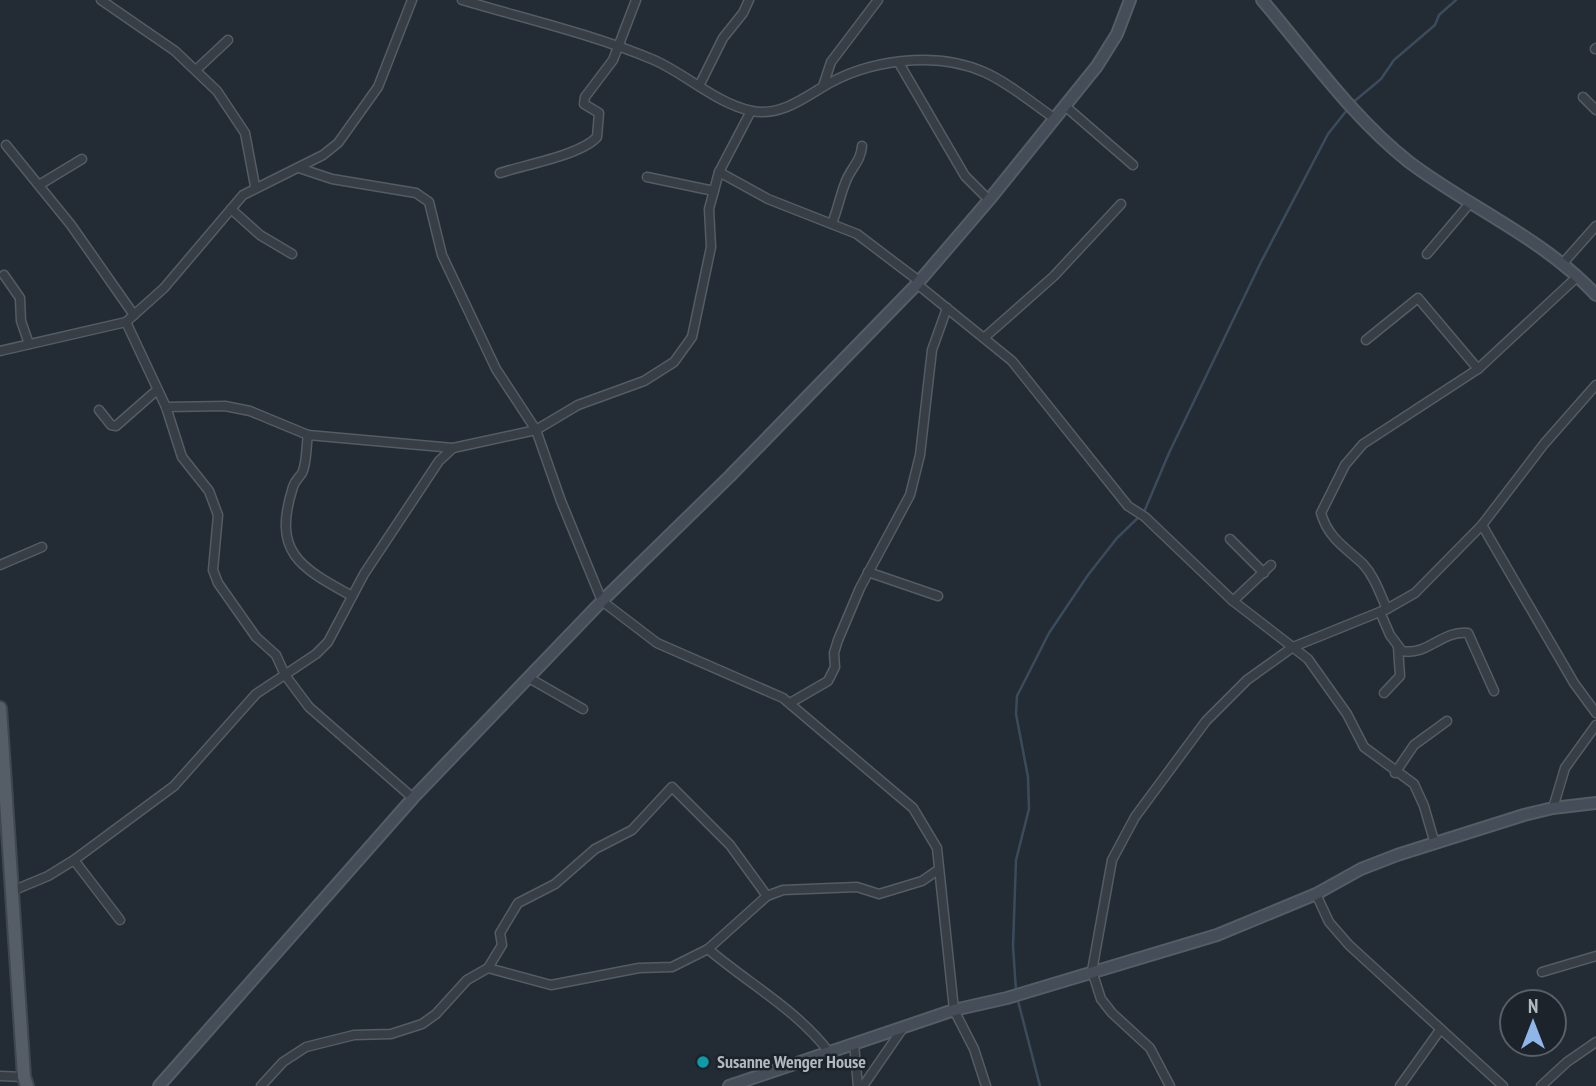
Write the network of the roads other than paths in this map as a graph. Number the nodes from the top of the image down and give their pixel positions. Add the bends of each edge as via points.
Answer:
1 (101, 0) edge
2 (412, 0) edge
3 (462, 0) edge
4 (636, 0) edge
5 (749, 0) edge
6 (878, 0) edge
7 (1130, 0) edge
8 (1262, 0) edge
9 (228, 40) dead end
10 (618, 45) junction
11 (900, 62) junction
12 (197, 69) junction
13 (700, 84) junction
14 (823, 86) junction
15 (1583, 97) dead end
16 (1065, 106) junction
17 (1596, 110) edge
18 (751, 111) junction
19 (1054, 118) junction
20 (6, 145) dead end
21 (862, 146) dead end
22 (82, 159) dead end
23 (1133, 164) dead end
24 (299, 168) junction
25 (719, 172) junction
26 (500, 173) dead end
27 (647, 177) dead end
28 (39, 185) junction
29 (255, 186) junction
30 (714, 191) junction
31 (989, 201) junction
32 (1471, 202) junction
33 (1121, 204) dead end
34 (230, 209) junction
35 (832, 223) junction
36 (1596, 226) edge
37 (292, 254) dead end
38 (1427, 254) dead end
39 (1563, 262) junction
40 (4, 275) dead end
41 (1578, 276) junction
42 (918, 283) junction
43 (1596, 295) edge
44 (947, 308) junction
45 (134, 316) junction
46 (125, 322) junction
47 (985, 337) junction
48 (1366, 340) dead end
49 (29, 344) junction
50 (0, 351) edge
51 (1478, 369) junction
52 (1596, 386) edge
53 (157, 390) junction
54 (166, 407) junction
55 (99, 410) dead end
56 (536, 430) junction
57 (308, 435) junction
58 (453, 448) junction
59 (1482, 524) junction
60 (1230, 539) dead end
61 (42, 547) dead end
62 (0, 565) edge
63 (1271, 565) dead end
64 (868, 572) junction
65 (1264, 573) junction
66 (352, 596) junction
67 (938, 596) dead end
68 (602, 601) junction
69 (1233, 601) junction
70 (1383, 610) junction
71 (1293, 647) junction
72 (1398, 647) junction
73 (285, 675) junction
74 (529, 678) junction
75 (1494, 691) dead end
76 (1384, 693) dead end
77 (790, 703) junction
78 (0, 708) edge
79 (583, 709) dead end
80 (1596, 713) edge
81 (1447, 721) dead end
82 (1596, 725) edge
83 (1395, 773) junction
84 (413, 798) junction
85 (1596, 803) edge
86 (1553, 808) junction
87 (1435, 844) junction
88 (74, 860) junction
89 (938, 870) junction
90 (12, 891) junction
91 (1316, 894) junction
92 (767, 896) junction
93 (120, 920) dead end
94 (708, 949) junction
95 (1596, 956) edge
96 (488, 968) junction
97 (1092, 971) junction
98 (1542, 972) dead end
99 (954, 1010) junction
100 (903, 1027) junction
101 (1440, 1030) junction
102 (1596, 1042) edge
103 (854, 1044) junction
104 (829, 1052) junction
105 (0, 1076) edge
106 (26, 1082) edge
107 (159, 1086) edge
108 (261, 1086) edge
109 (729, 1086) edge
110 (861, 1086) edge
111 (986, 1086) edge
112 (1170, 1086) edge
113 (1400, 1086) edge
114 (1503, 1086) edge
115 (1541, 1086) edge

1 - 12 street
2 - 24 street via 378,87 359,117 338,142
3 - 10 street
4 - 10 street
5 - 13 street
6 - 14 street via 831,62
7 - 16 main road via 1117,34
8 - 32 main road via 1356,112 1406,160
9 - 12 street
10 - 13 street
10 - 26 street via 613,60 585,97 584,104 598,113 595,139
11 - 14 street
11 - 19 street via 937,61 972,67
11 - 31 street via 965,176
12 - 29 street via 245,133
13 - 18 street
14 - 18 street via 782,108
15 - 17 street
16 - 19 main road
16 - 23 street
18 - 25 street
19 - 31 main road
20 - 28 street
21 - 35 street
22 - 28 street
24 - 29 street
24 - 56 street via 422,195 429,202 442,255 496,369
25 - 30 street
25 - 35 street via 768,199
27 - 30 street
28 - 45 street
29 - 34 street
30 - 56 street via 708,228 711,247 697,320 682,352 644,382 578,405
31 - 42 main road
32 - 38 street
32 - 39 main road
33 - 47 street via 1054,276
34 - 37 street
34 - 45 street via 164,288
35 - 42 street via 857,234
36 - 39 street
39 - 41 main road
40 - 49 street via 20,298
41 - 43 main road
41 - 51 street
42 - 44 street
42 - 68 main road
44 - 47 street
44 - 64 street via 932,350 920,455 910,495
45 - 46 street
46 - 49 street
46 - 53 street
47 - 69 street via 1012,361 1128,506 1146,517
48 - 51 street via 1418,298
49 - 50 street
51 - 70 street via 1363,444 1345,465 1322,510 1328,530 1374,580
52 - 59 street
53 - 54 street
53 - 55 street via 116,426
54 - 57 street via 225,406 250,411
54 - 73 street via 182,457 209,491 218,515 214,570 218,583 256,637 276,655
56 - 58 street
56 - 68 street
57 - 58 street
57 - 66 street via 302,473 293,486 284,522 287,542 300,563
58 - 66 street via 439,461
59 - 70 street via 1415,593
59 - 80 street
60 - 65 street
61 - 62 street
63 - 65 street
64 - 67 street
64 - 77 street via 838,640 828,681
65 - 69 street
66 - 73 street via 328,642
68 - 74 main road
68 - 77 street via 657,643
69 - 71 street
70 - 71 street
70 - 72 street
71 - 83 street via 1334,694 1364,747
71 - 97 street via 1247,680 1206,721 1135,817 1112,860
72 - 75 street via 1419,651 1442,636 1468,633
72 - 76 street via 1400,676
73 - 84 street via 331,730
73 - 88 street via 256,694 174,786
74 - 79 street
74 - 84 main road
77 - 89 street via 913,808 937,848
78 - 90 main road
81 - 83 street via 1414,744
82 - 86 street via 1565,768
83 - 87 street via 1414,784
84 - 107 main road
85 - 86 main road
86 - 87 main road
87 - 91 main road via 1361,869
88 - 90 street via 48,877
88 - 93 street
89 - 92 street via 922,881 879,894 857,887 828,886
89 - 99 street
90 - 106 main road
91 - 97 main road via 1217,934
91 - 101 street via 1329,922 1349,945
92 - 94 street
92 - 96 street via 730,845 672,787 632,830 595,849 555,884 518,903 500,933 502,944
94 - 96 street via 673,967 639,968 551,985
94 - 104 street via 795,1015
95 - 98 street
96 - 108 street via 467,980 422,1024 390,1034 354,1035 306,1047 283,1062
97 - 99 main road
97 - 112 street via 1101,999 1150,1048
99 - 100 main road
99 - 111 street
100 - 103 main road
100 - 110 street
101 - 113 street
101 - 114 street
102 - 115 street
103 - 104 main road
103 - 110 street
104 - 109 main road
105 - 106 street

